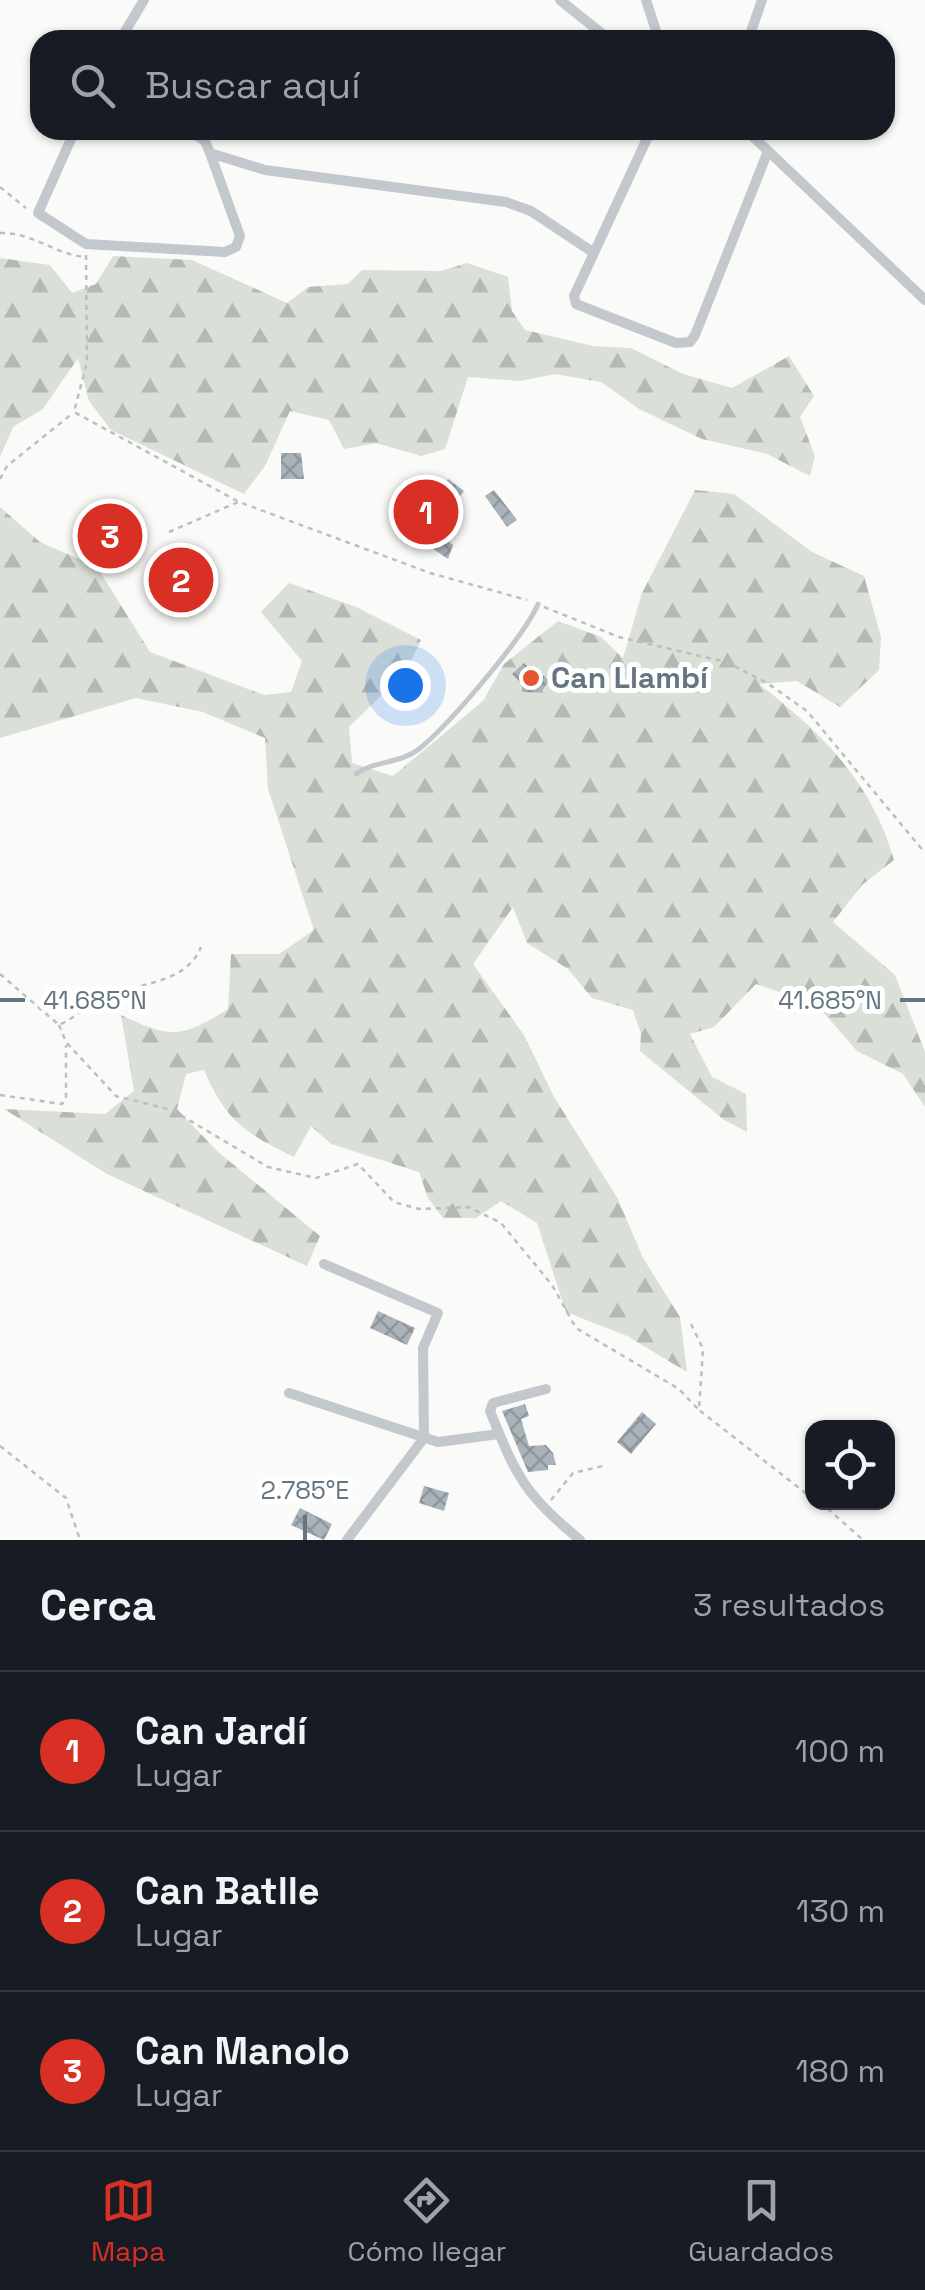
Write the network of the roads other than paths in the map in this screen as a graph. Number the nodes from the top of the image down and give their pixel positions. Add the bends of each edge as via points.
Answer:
1 (144, 0) edge
2 (560, 0) edge
3 (646, 0) edge
4 (762, 0) edge
5 (126, 30) edge
6 (598, 30) edge
7 (656, 30) edge
8 (752, 30) edge
9 (70, 140) edge
10 (206, 140) edge
11 (646, 140) edge
12 (756, 140) edge
13 (768, 151) junction
14 (210, 153) junction
15 (594, 253) junction
16 (925, 300) edge
17 (538, 604) road end
18 (356, 774) dead end
19 (324, 1264) dead end
20 (546, 1389) dead end
21 (288, 1393) dead end
22 (499, 1434) junction
23 (424, 1438) junction
24 (348, 1540) edge
25 (580, 1540) edge

1 - 5 street
2 - 6 street
3 - 7 street
4 - 8 street
9 - 14 street via 39,209 86,244 225,252 236,247 240,236
10 - 14 street
11 - 15 street
12 - 13 street
13 - 15 street via 690,342 676,343 576,304
13 - 16 street
14 - 15 street via 265,170 506,202
17 - 18 lane via 418,750 373,762
19 - 23 street via 438,1312 424,1348
20 - 22 street via 494,1403 490,1411
21 - 23 street
22 - 23 street
22 - 25 street via 517,1477
23 - 24 street

